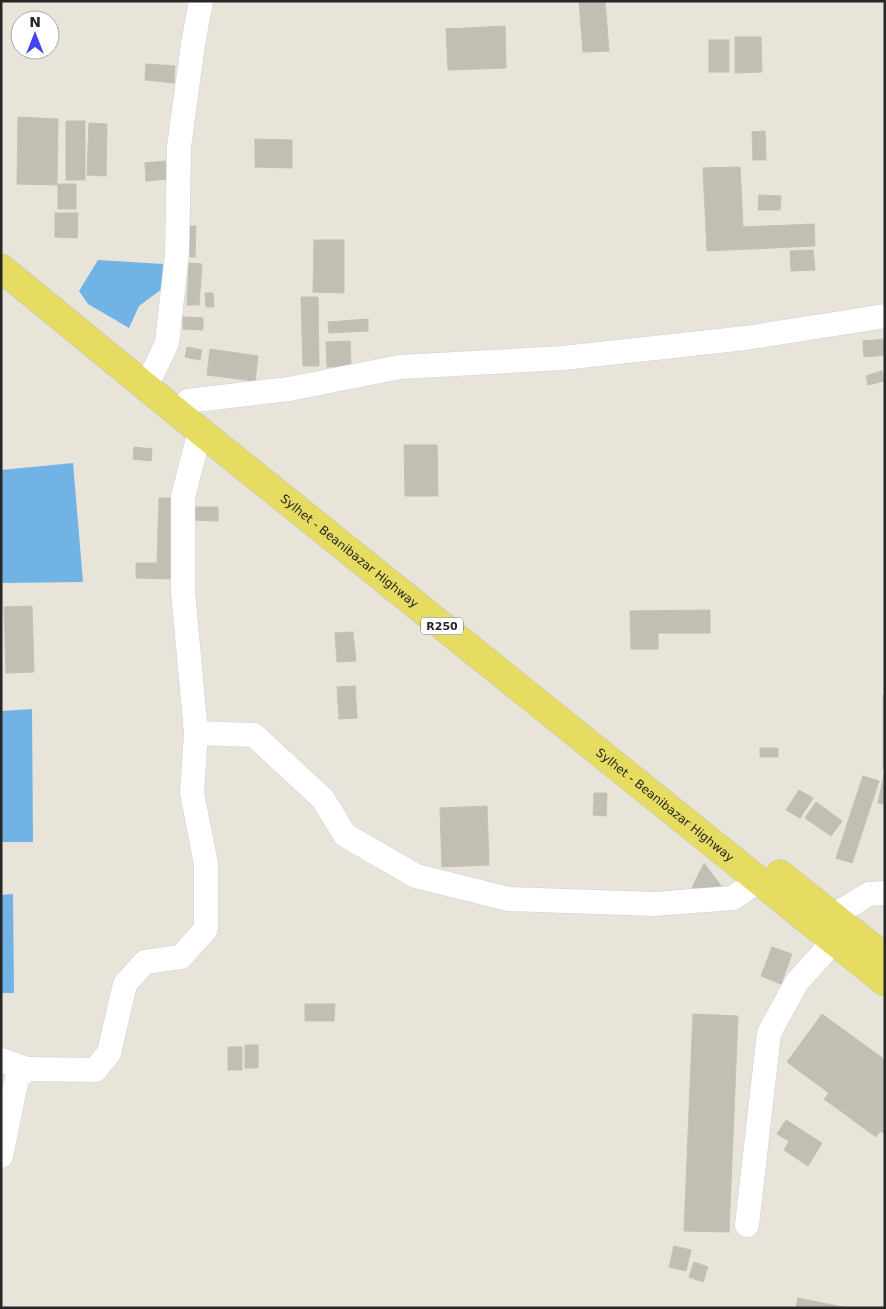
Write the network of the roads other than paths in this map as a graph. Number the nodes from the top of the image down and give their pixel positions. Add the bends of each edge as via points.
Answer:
1 (201, 1) edge
2 (1, 248) edge
3 (1, 268) edge
4 (885, 316) edge
5 (152, 374) junction
6 (188, 401) junction
7 (200, 431) junction
8 (196, 733) junction
9 (758, 880) junction
10 (885, 893) edge
11 (834, 929) junction
12 (885, 958) edge
13 (885, 982) edge
14 (1, 1060) edge
15 (27, 1068) junction
16 (1, 1156) edge
17 (746, 1225) dead end

1 - 5 street via 179,147 177,254 166,342
2 - 5 main road, Sylhet - Beanibazar Highway / R250
3 - 7 main road, Sylhet - Beanibazar Highway / R250
4 - 6 street via 746,338 563,358 400,368 290,389
5 - 6 main road, Sylhet - Beanibazar Highway / R250
6 - 11 main road, Sylhet - Beanibazar Highway / R250
7 - 8 street via 183,497 183,591
7 - 9 main road, Sylhet - Beanibazar Highway / R250
8 - 9 street via 254,736 323,799 345,835 416,876 509,898 654,904 733,898
8 - 15 street via 192,793 206,864 206,929 181,957 145,962 125,984 109,1053 95,1070
9 - 11 main road, Sylhet - Beanibazar Highway / R250
10 - 11 street via 869,894
11 - 12 main road, Sylhet - Beanibazar Highway / R250
11 - 13 main road, Sylhet - Beanibazar Highway / R250
11 - 17 street via 797,982 769,1033
14 - 15 street
15 - 16 street via 17,1078

